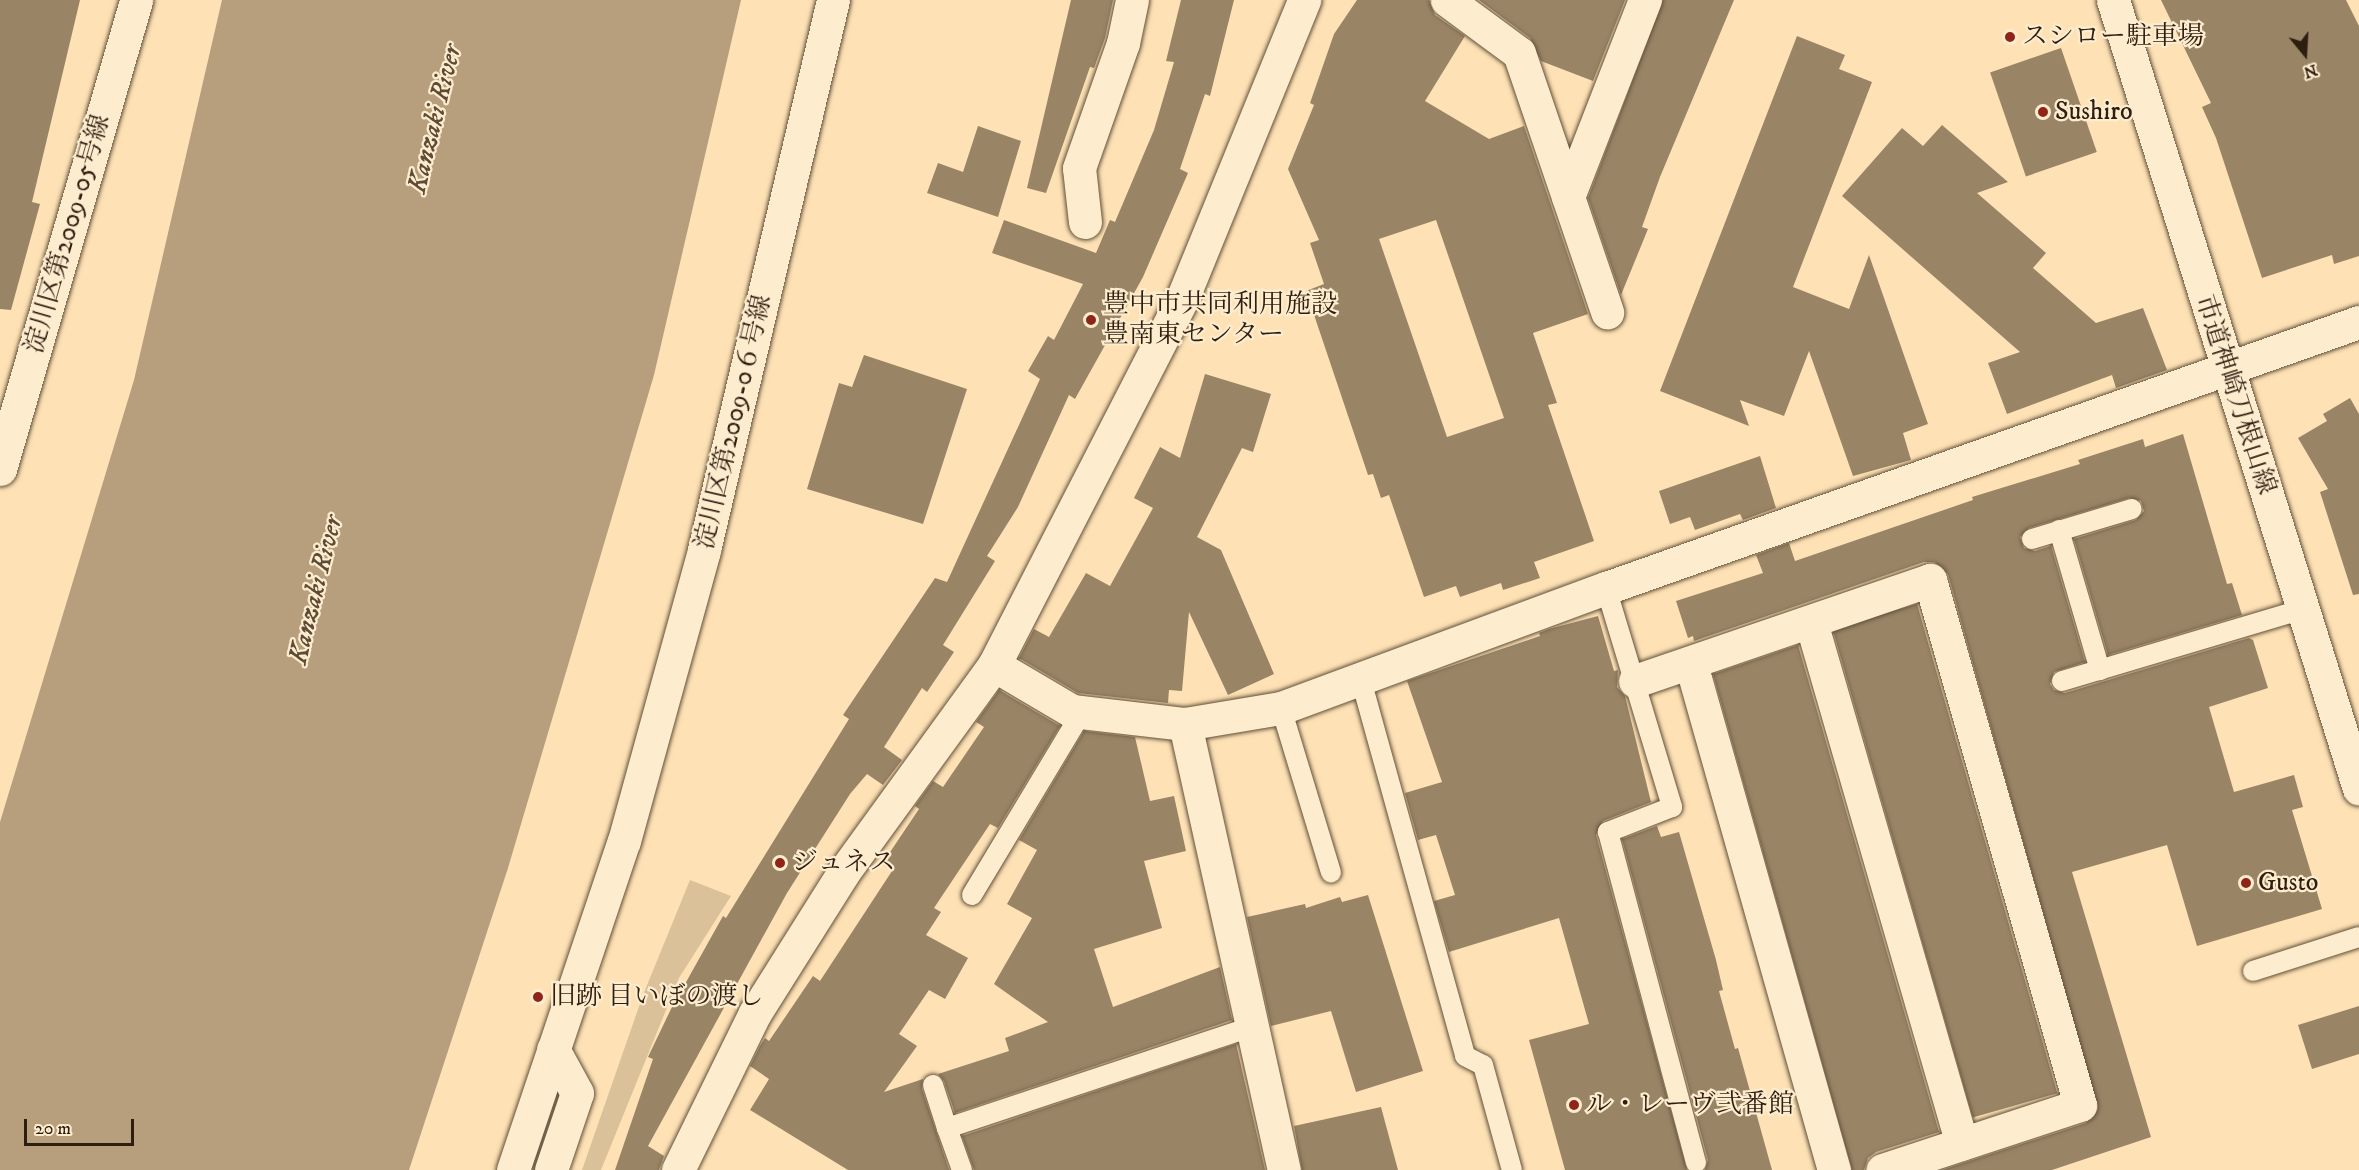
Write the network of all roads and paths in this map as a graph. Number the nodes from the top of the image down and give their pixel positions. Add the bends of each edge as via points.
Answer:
1 (136, 0) edge
2 (833, 0) edge
3 (1132, 0) edge
4 (1304, 0) edge
5 (1646, 0) edge
6 (2113, 0) edge
7 (1454, 2) edge
8 (1568, 197) junction
9 (1084, 222) dead end
10 (1607, 312) dead end
11 (2359, 322) edge
12 (2226, 370) junction
13 (0, 469) edge
14 (2132, 509) dead end
15 (2060, 530) junction
16 (2032, 539) dead end
17 (1606, 588) junction
18 (2304, 609) junction
19 (1811, 622) junction
20 (1691, 664) junction
21 (994, 665) junction
22 (2100, 670) junction
23 (1362, 680) junction
24 (1635, 681) junction
25 (2062, 681) dead end
26 (1281, 708) junction
27 (1082, 712) junction
28 (1185, 724) junction
29 (2357, 778) edge
30 (1330, 873) dead end
31 (972, 895) dead end
32 (2359, 937) edge
33 (2253, 971) dead end
34 (1253, 1026) junction
35 (553, 1049) junction
36 (933, 1085) dead end
37 (947, 1128) junction
38 (1962, 1144) junction
39 (1696, 1163) dead end
40 (513, 1170) edge
41 (551, 1170) edge
42 (678, 1170) edge
43 (962, 1170) edge
44 (1284, 1170) edge
45 (1512, 1170) edge
46 (1834, 1170) edge
47 (1882, 1170) edge

1 - 13 street, 淀川区第2009-05号線
2 - 35 street, 淀川区第2009-0６号線 via 704,550 624,841
3 - 9 street via 1123,43 1079,168
4 - 21 street via 1183,297
5 - 8 street
6 - 12 street, 市道神崎刀根山線
7 - 8 street via 1519,53
8 - 10 street
11 - 12 street
12 - 17 street
12 - 18 street, 市道神崎刀根山線
14 - 15 lane
15 - 16 lane
15 - 22 lane
17 - 23 street
17 - 24 lane
18 - 22 lane
18 - 29 street, 市道神崎刀根山線
19 - 20 street
19 - 38 street
19 - 38 street via 1930,580 2080,1105
20 - 24 street
20 - 46 street
21 - 27 street via 1072,711
21 - 42 street via 811,923 755,1013
22 - 25 lane
23 - 26 street
23 - 45 lane via 1465,1056 1483,1065
24 - 39 lane via 1672,807 1608,832
26 - 28 street
26 - 30 lane
27 - 28 street
27 - 31 lane
28 - 34 street
32 - 33 lane
34 - 37 lane
34 - 44 street
35 - 40 street, 淀川区第2009-0６号線
35 - 41 street via 577,1093
36 - 37 lane
37 - 43 lane
38 - 47 street

